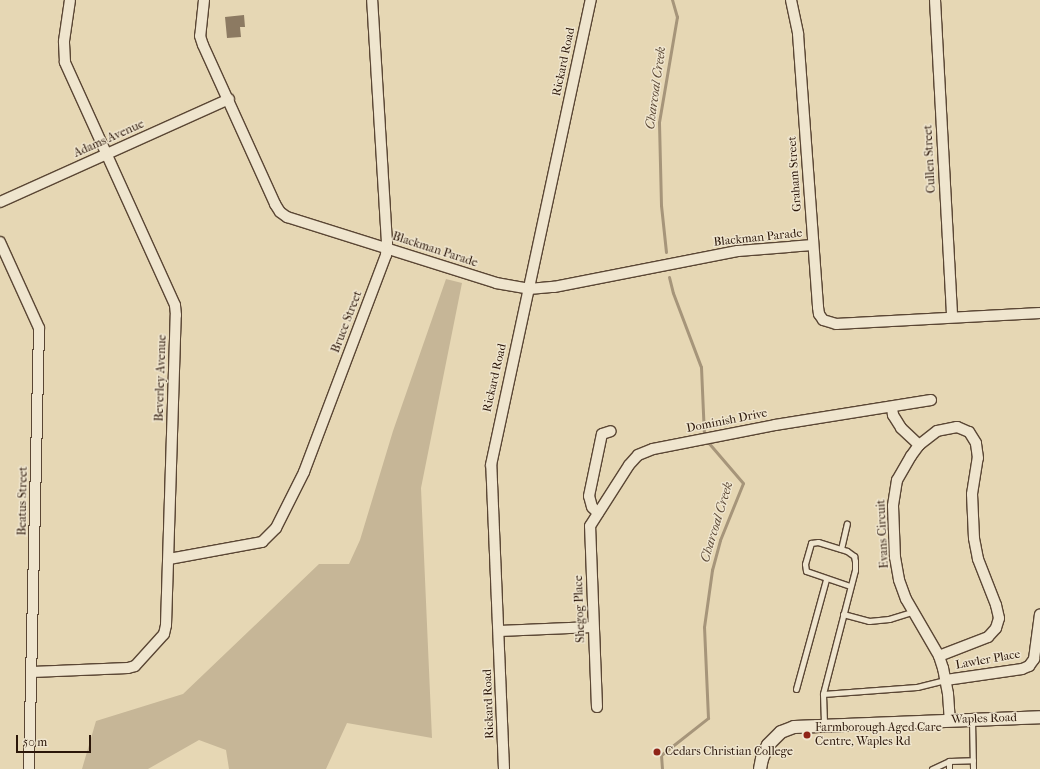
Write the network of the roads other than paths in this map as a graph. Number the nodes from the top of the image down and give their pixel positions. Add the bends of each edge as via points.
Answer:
1 (70, 0) edge
2 (204, 0) edge
3 (372, 0) edge
4 (591, 0) edge
5 (791, 0) edge
6 (935, 0) edge
7 (229, 100) junction
8 (106, 154) junction
9 (0, 202) edge
10 (0, 242) edge
11 (813, 245) junction
12 (387, 248) junction
13 (528, 289) junction
14 (1040, 313) edge
15 (952, 317) junction
16 (931, 400) dead end
17 (892, 408) junction
18 (611, 431) dead end
19 (919, 445) junction
20 (598, 513) junction
21 (847, 524) dead end
22 (841, 549) junction
23 (169, 559) junction
24 (826, 579) junction
25 (850, 586) junction
26 (912, 612) junction
27 (843, 614) junction
28 (1040, 614) edge
29 (593, 627) junction
30 (499, 631) junction
31 (939, 656) junction
32 (32, 672) junction
33 (946, 680) junction
34 (796, 689) dead end
35 (823, 694) junction
36 (597, 707) dead end
37 (1040, 717) edge
38 (972, 719) junction
39 (950, 720) junction
40 (824, 724) junction
41 (973, 760) junction
42 (949, 761) junction
43 (29, 769) edge
44 (504, 769) edge
45 (760, 769) edge
46 (932, 769) edge
47 (949, 769) edge
48 (973, 769) edge

1 - 8 street, Beverley Avenue via 64,41 65,62
2 - 7 street, Blackman Parade via 200,36 202,45
3 - 12 street, Bruce Street
4 - 13 street, Rickard Road
5 - 11 street, Graham Street via 798,34
6 - 15 street, Cullen Street
7 - 8 street, Adams Avenue
7 - 12 street, Blackman Parade via 280,212 287,217
8 - 9 street, Adams Avenue
8 - 23 street, Beverley Avenue via 175,305
10 - 32 street, Beatus Street via 39,328
11 - 13 street, Blackman Parade via 738,251 554,287
11 - 15 street, Graham Street via 818,307 823,320 829,323
12 - 13 street, Blackman Parade via 496,283
12 - 23 street, Bruce Street via 304,472 276,528 262,542
13 - 30 street, Rickard Road via 490,465
14 - 15 street, Graham Street
16 - 17 street, Dominish Drive
17 - 19 street via 901,428
17 - 20 street, Dominish Drive via 775,425 643,452 629,465
18 - 20 street via 602,434 589,496
19 - 26 street, Evans Circuit via 898,480 893,506 897,569 902,590
19 - 31 street, Evans Circuit via 932,434 957,426 969,432 976,443 978,458 972,494 974,538 978,559 996,605 998,618 996,628 988,637
20 - 29 street, Shegog Place via 590,526
21 - 22 lane
22 - 24 lane via 818,542 810,545 805,569
22 - 25 lane via 850,553 855,561
23 - 32 street, Beverley Avenue via 164,634 135,666
24 - 25 lane
24 - 34 lane
25 - 27 lane
26 - 27 lane via 889,619 869,621
26 - 31 street, Evans Circuit
27 - 35 lane
28 - 33 street, Lawler Place via 1034,659 1029,666
29 - 30 street
29 - 36 street, Shegog Place
30 - 44 street, Rickard Road
31 - 33 street, Evans Circuit
32 - 43 street, Beatus Street
33 - 35 lane via 916,687
33 - 39 street, Evans Circuit
35 - 40 lane
37 - 38 street, Waples Road
38 - 39 street, Waples Road
38 - 41 lane
39 - 40 street, Waples Road
40 - 45 street, Waples Road via 794,727 780,732 764,751
41 - 42 lane
41 - 48 lane
42 - 46 lane
42 - 47 lane

